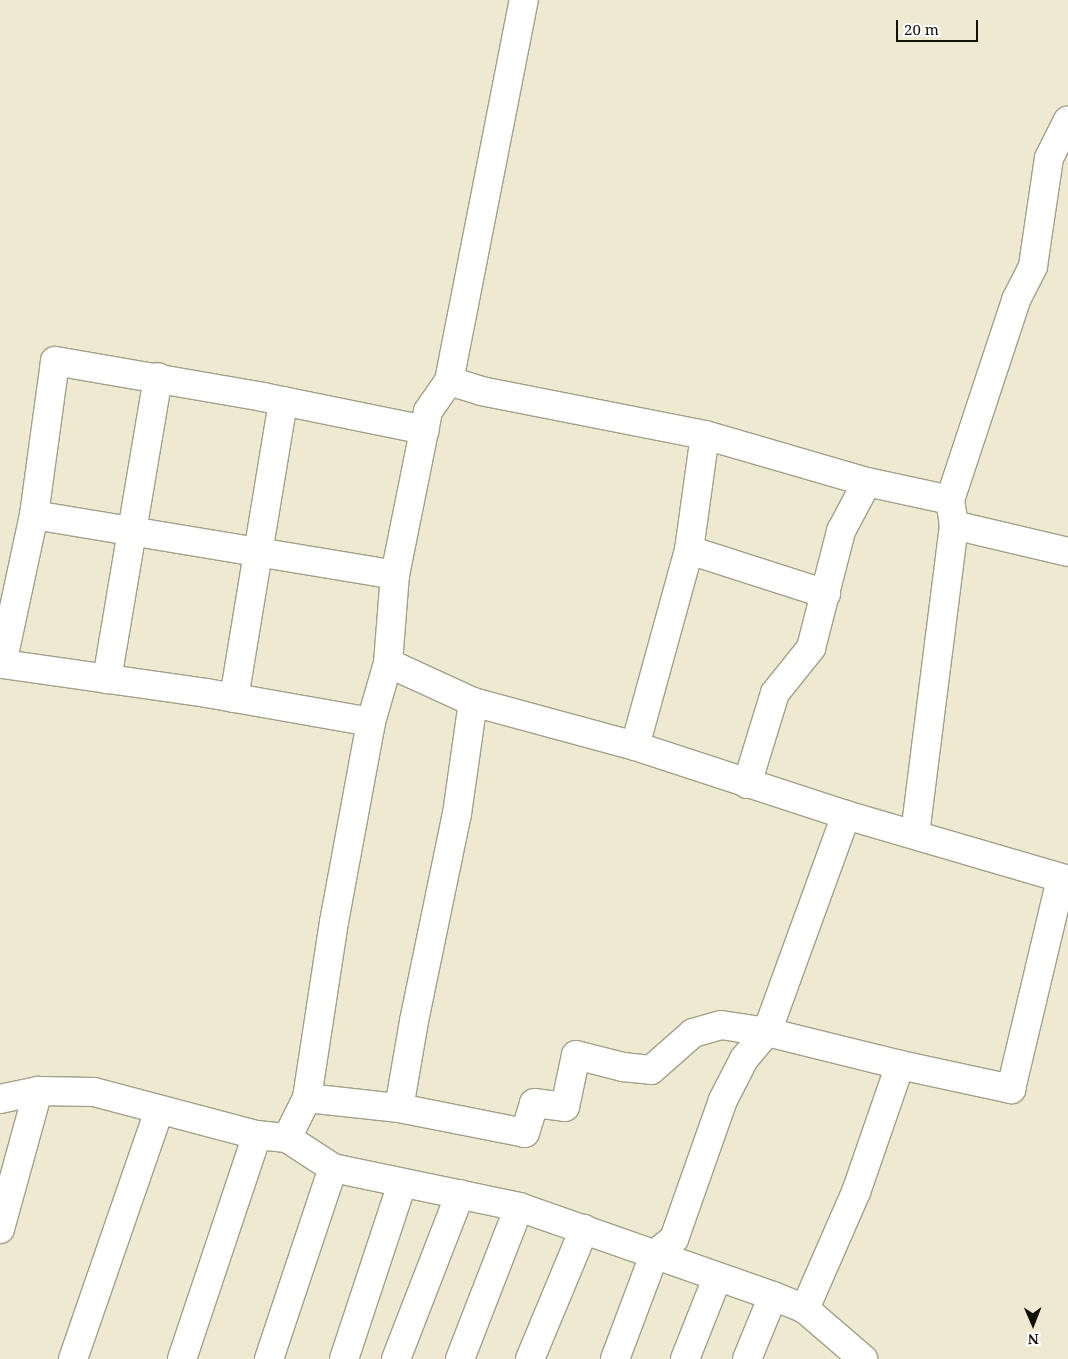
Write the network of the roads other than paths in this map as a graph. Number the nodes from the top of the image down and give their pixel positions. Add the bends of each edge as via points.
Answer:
1 (524, 0) edge
2 (1068, 120) edge
3 (158, 377) junction
4 (448, 381) junction
5 (283, 401) junction
6 (425, 430) junction
7 (705, 434) junction
8 (867, 482) junction
9 (952, 512) junction
10 (34, 515) junction
11 (133, 530) junction
12 (689, 550) junction
13 (259, 552) junction
14 (1068, 552) edge
15 (395, 575) junction
16 (826, 594) junction
17 (388, 663) junction
18 (108, 679) junction
19 (234, 698) junction
20 (474, 702) junction
21 (371, 722) junction
22 (635, 746) junction
23 (747, 784) junction
24 (846, 815) junction
25 (915, 834) junction
26 (1065, 880) edge
27 (767, 1032) junction
28 (900, 1065) junction
29 (38, 1091) junction
30 (307, 1098) junction
31 (0, 1099) edge
32 (399, 1108) junction
33 (158, 1111) junction
34 (257, 1135) junction
35 (287, 1138) junction
36 (333, 1168) junction
37 (402, 1184) junction
38 (460, 1194) junction
39 (519, 1207) junction
40 (0, 1229) edge
41 (584, 1229) junction
42 (654, 1255) junction
43 (717, 1278) junction
44 (772, 1296) junction
45 (805, 1309) junction
46 (73, 1359) edge
47 (182, 1359) edge
48 (269, 1359) edge
49 (344, 1359) edge
50 (396, 1359) edge
51 (460, 1359) edge
52 (530, 1359) edge
53 (615, 1359) edge
54 (685, 1359) edge
55 (747, 1359) edge
56 (863, 1359) edge

1 - 4 street
2 - 9 street via 1049,158 1033,266 1016,300
3 - 5 street
3 - 10 street via 55,361
3 - 11 street
4 - 6 street via 428,411
4 - 7 street via 481,391
5 - 6 street
5 - 13 street
6 - 15 street
7 - 8 street
7 - 12 street
8 - 9 street
8 - 16 street via 841,531
9 - 14 street
9 - 25 street
10 - 11 street
10 - 18 street via 2,664
11 - 13 street
11 - 18 street
12 - 16 street
12 - 22 street
13 - 15 street
13 - 19 street
15 - 17 street
16 - 23 street via 811,648 775,693
17 - 20 street
17 - 21 street
18 - 19 street
19 - 21 street
20 - 22 street
20 - 32 street via 457,814
21 - 30 street via 334,922
22 - 23 street
23 - 24 street
24 - 25 street
24 - 27 street
25 - 26 street
26 - 28 street via 1011,1089
27 - 28 street
27 - 32 street via 721,1025 693,1034 651,1070 623,1067 576,1055 565,1107 534,1103 525,1132
27 - 42 street via 744,1059 722,1100 674,1239
28 - 45 street via 856,1192
29 - 31 street
29 - 33 street via 94,1092
29 - 40 street
30 - 32 street
30 - 35 street
33 - 34 street
33 - 46 street
34 - 35 street
34 - 47 street
35 - 36 street
36 - 37 street
36 - 48 street
37 - 38 street
37 - 49 street
38 - 39 street
38 - 50 street
39 - 41 street
39 - 51 street
41 - 42 street
41 - 52 street
42 - 43 street
42 - 53 street
43 - 44 street
43 - 54 street
44 - 45 street
44 - 55 street
45 - 56 street

